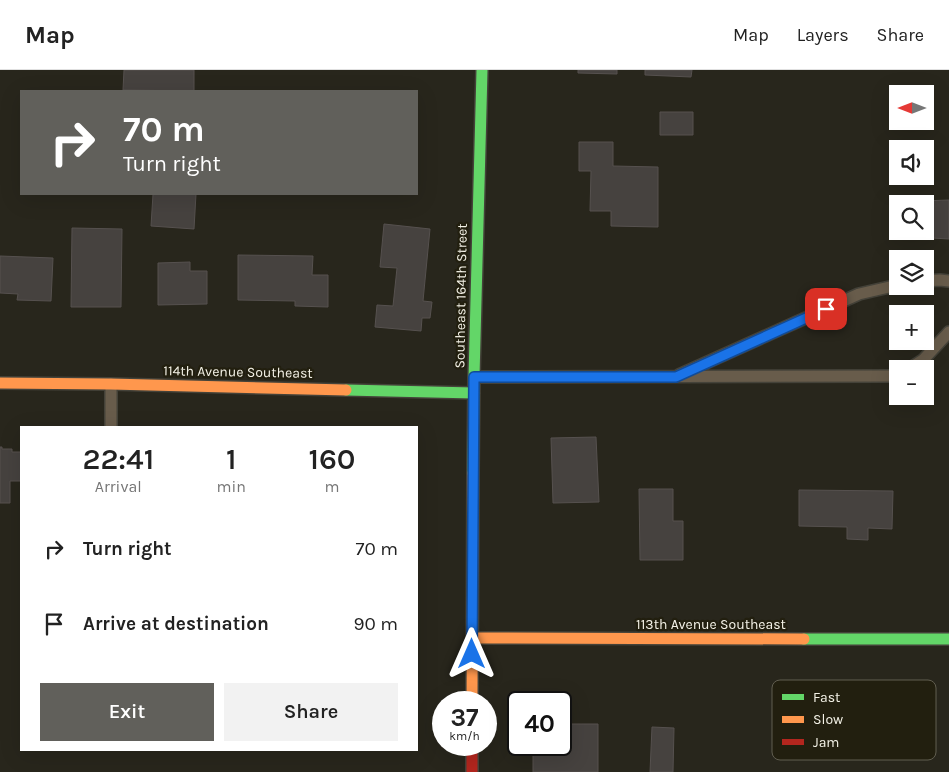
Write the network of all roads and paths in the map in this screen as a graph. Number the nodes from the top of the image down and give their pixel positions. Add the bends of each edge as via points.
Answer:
1 (482, 70) edge
2 (934, 281) edge
3 (949, 281) edge
4 (889, 287) edge
5 (949, 332) edge
6 (923, 360) edge
7 (889, 376) edge
8 (474, 377) junction
9 (676, 377) junction
10 (0, 383) edge
11 (110, 384) junction
12 (474, 393) junction
13 (111, 426) edge
14 (472, 638) junction
15 (949, 639) edge
16 (472, 691) edge
17 (472, 756) edge
18 (472, 772) edge

1 - 8 street, Southeast 164th Street
2 - 3 lane
4 - 9 lane via 859,294
5 - 6 lane
7 - 9 lane
8 - 9 lane
8 - 12 street, Southeast 164th Street
10 - 11 street, 114th Avenue Southeast
11 - 12 street, 114th Avenue Southeast
11 - 13 lane
12 - 14 street, Southeast 164th Street
14 - 15 street, 113th Avenue Southeast
14 - 16 street, Southeast 164th Street
17 - 18 street

